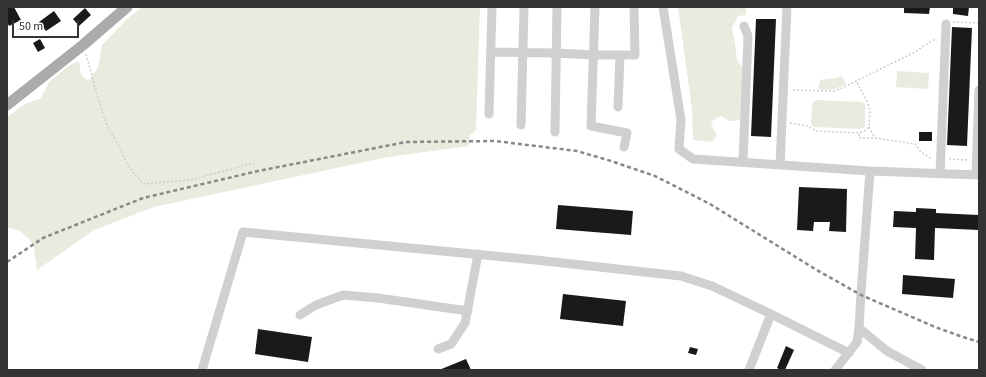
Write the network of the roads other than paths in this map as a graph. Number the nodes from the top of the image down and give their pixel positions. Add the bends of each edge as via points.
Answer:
1 (492, 7) edge
2 (524, 7) edge
3 (557, 7) edge
4 (595, 7) edge
5 (634, 7) edge
6 (663, 7) edge
7 (787, 7) edge
8 (125, 8) edge
9 (946, 24) road end
10 (744, 26) dead end
11 (491, 52) junction
12 (523, 52) junction
13 (556, 53) junction
14 (594, 55) junction
15 (620, 56) junction
16 (979, 90) edge
17 (7, 105) edge
18 (618, 107) dead end
19 (489, 114) dead end
20 (521, 125) dead end
21 (554, 132) dead end
22 (624, 147) dead end
23 (743, 162) junction
24 (780, 165) junction
25 (870, 171) junction
26 (940, 174) junction
27 (977, 175) edge
28 (478, 254) junction
29 (468, 311) junction
30 (771, 314) junction
31 (300, 315) dead end
32 (859, 328) junction
33 (438, 348) dead end
34 (849, 354) junction
35 (202, 370) edge
36 (749, 370) edge
37 (835, 370) edge
38 (922, 370) edge

1 - 11 street
2 - 12 street
3 - 13 street
4 - 14 street
5 - 15 street via 635,55
6 - 23 street via 681,120 679,149 693,159
7 - 24 street
8 - 17 main road
9 - 26 street
10 - 23 street via 748,36
11 - 12 street
11 - 19 street
12 - 13 street
12 - 20 street
13 - 14 street
13 - 21 street
14 - 15 street
14 - 22 street via 591,126 627,133
15 - 18 street
16 - 27 street
23 - 24 street
24 - 25 street
25 - 26 street
25 - 32 street
26 - 27 street
28 - 29 street
28 - 30 street via 681,276 712,286
28 - 35 street via 243,232
29 - 31 street via 343,295 316,305
29 - 33 street via 466,323 451,344
30 - 34 street
30 - 36 street
32 - 34 street via 857,342
32 - 38 street via 887,351
34 - 37 street

